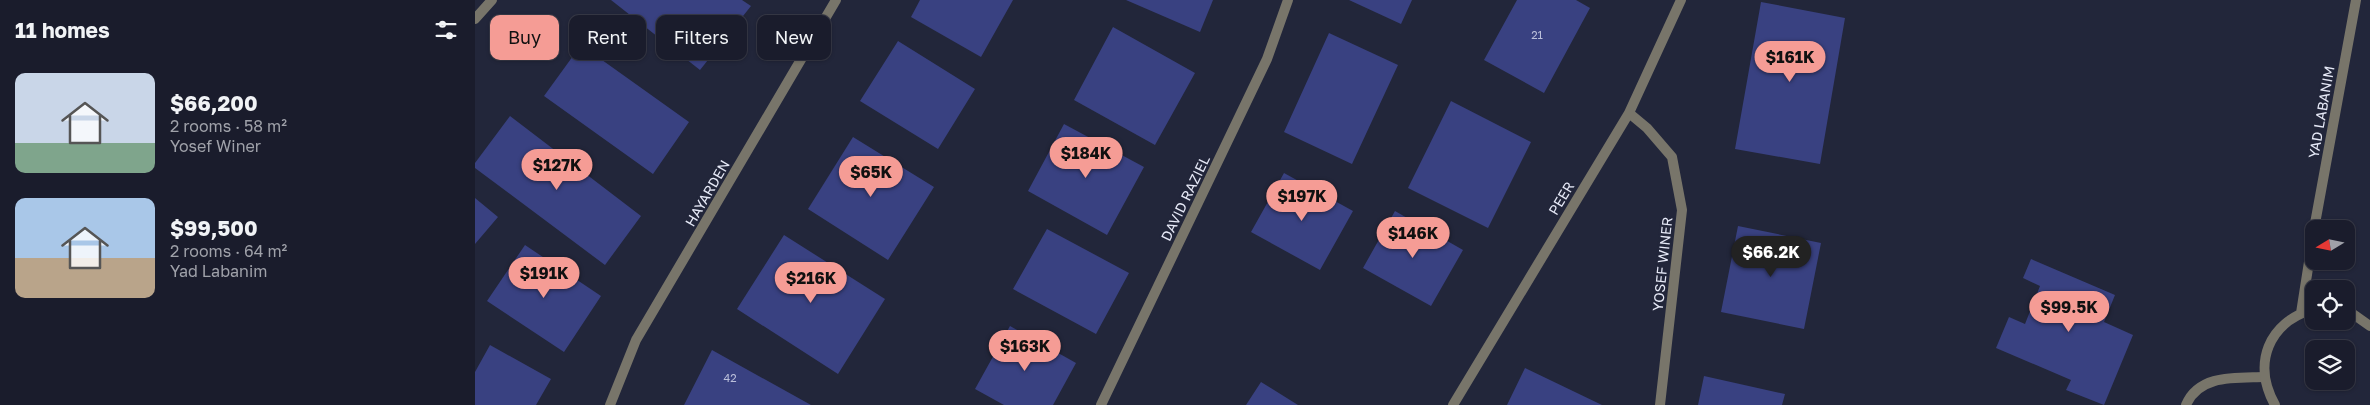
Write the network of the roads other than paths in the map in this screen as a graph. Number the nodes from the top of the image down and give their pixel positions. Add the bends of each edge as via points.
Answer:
1 (492, 0) edge
2 (836, 0) edge
3 (1288, 0) edge
4 (1681, 0) edge
5 (2356, 0) edge
6 (475, 19) edge
7 (1629, 113) junction
8 (2316, 220) edge
9 (2308, 270) edge
10 (2305, 312) edge
11 (2370, 312) edge
12 (2301, 313) junction
13 (2355, 317) edge
14 (2369, 325) edge
15 (2264, 377) junction
16 (610, 405) edge
17 (1101, 405) edge
18 (1453, 405) edge
19 (1660, 405) edge
20 (2186, 405) edge
21 (2275, 405) edge

1 - 6 street
2 - 16 street, HAYARDEN via 636,340
3 - 17 street, DAVID RAZIEL via 1267,59
4 - 7 street, PEER
5 - 8 street, YAD LABANIM
7 - 18 street, PEER
7 - 19 street, YOSEF WINER via 1672,157 1682,210
9 - 12 street, YAD LABANIM
10 - 12 street
11 - 14 street
12 - 15 street via 2284,324 2272,338 2265,357
13 - 14 street
15 - 20 street via 2206,382 2190,396
15 - 21 street

